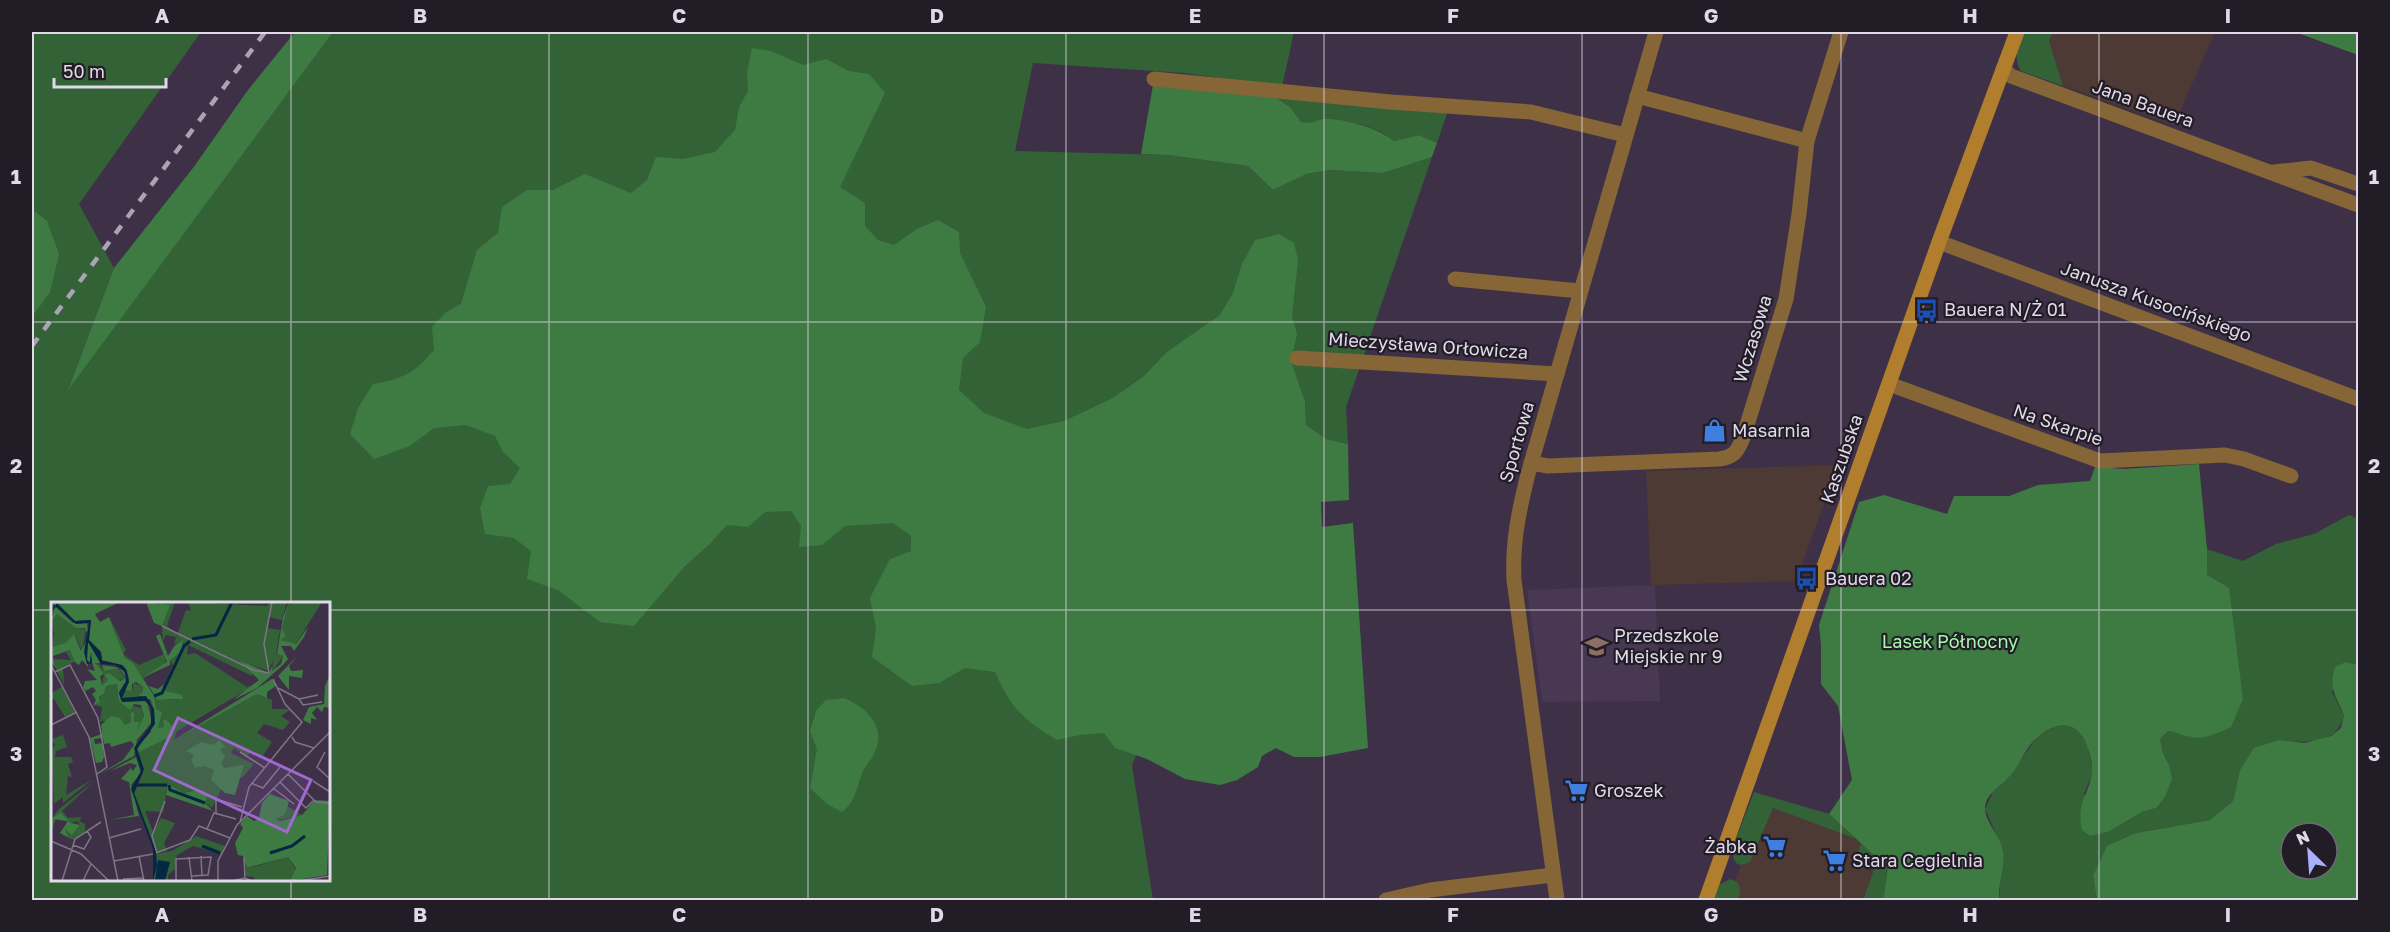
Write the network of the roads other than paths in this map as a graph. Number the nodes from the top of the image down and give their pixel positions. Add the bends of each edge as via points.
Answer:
1 (1656, 32) edge
2 (1841, 32) edge
3 (2017, 32) edge
4 (2004, 69) junction
5 (1154, 79) dead end
6 (1637, 96) junction
7 (1625, 135) junction
8 (1807, 141) junction
9 (2271, 172) junction
10 (2357, 184) edge
11 (2353, 203) edge
12 (1939, 242) junction
13 (1455, 279) dead end
14 (1580, 291) junction
15 (1297, 358) dead end
16 (1557, 374) junction
17 (1889, 384) junction
18 (2358, 399) edge
19 (1531, 463) junction
20 (2291, 476) dead end
21 (1554, 875) junction
22 (1386, 900) edge
23 (1557, 900) edge
24 (1706, 900) edge

1 - 6 street, Sportowa
2 - 8 street, Wczasowa
3 - 4 main road, Kaszubska
4 - 9 street, Jana Bauera via 2011,76
4 - 12 main road, Kaszubska
5 - 7 street via 1531,112
6 - 7 street, Sportowa
6 - 8 street
7 - 14 street, Sportowa
8 - 19 street, Wczasowa via 1786,299 1736,453 1719,459 1548,466
9 - 10 street, Jana Bauera via 2311,168
9 - 11 street, Jana Bauera
10 - 11 street
12 - 17 main road, Kaszubska
12 - 18 street, Janusza Kusocińskiego
13 - 14 street
14 - 16 street, Sportowa
15 - 16 street, Mieczysława Orłowicza
16 - 19 street, Sportowa
17 - 20 street, Na Skarpie via 2100,461 2225,455
17 - 24 main road, Kaszubska
19 - 21 street, Sportowa via 1515,531 1514,568
21 - 22 street via 1439,888
21 - 23 street, Sportowa

